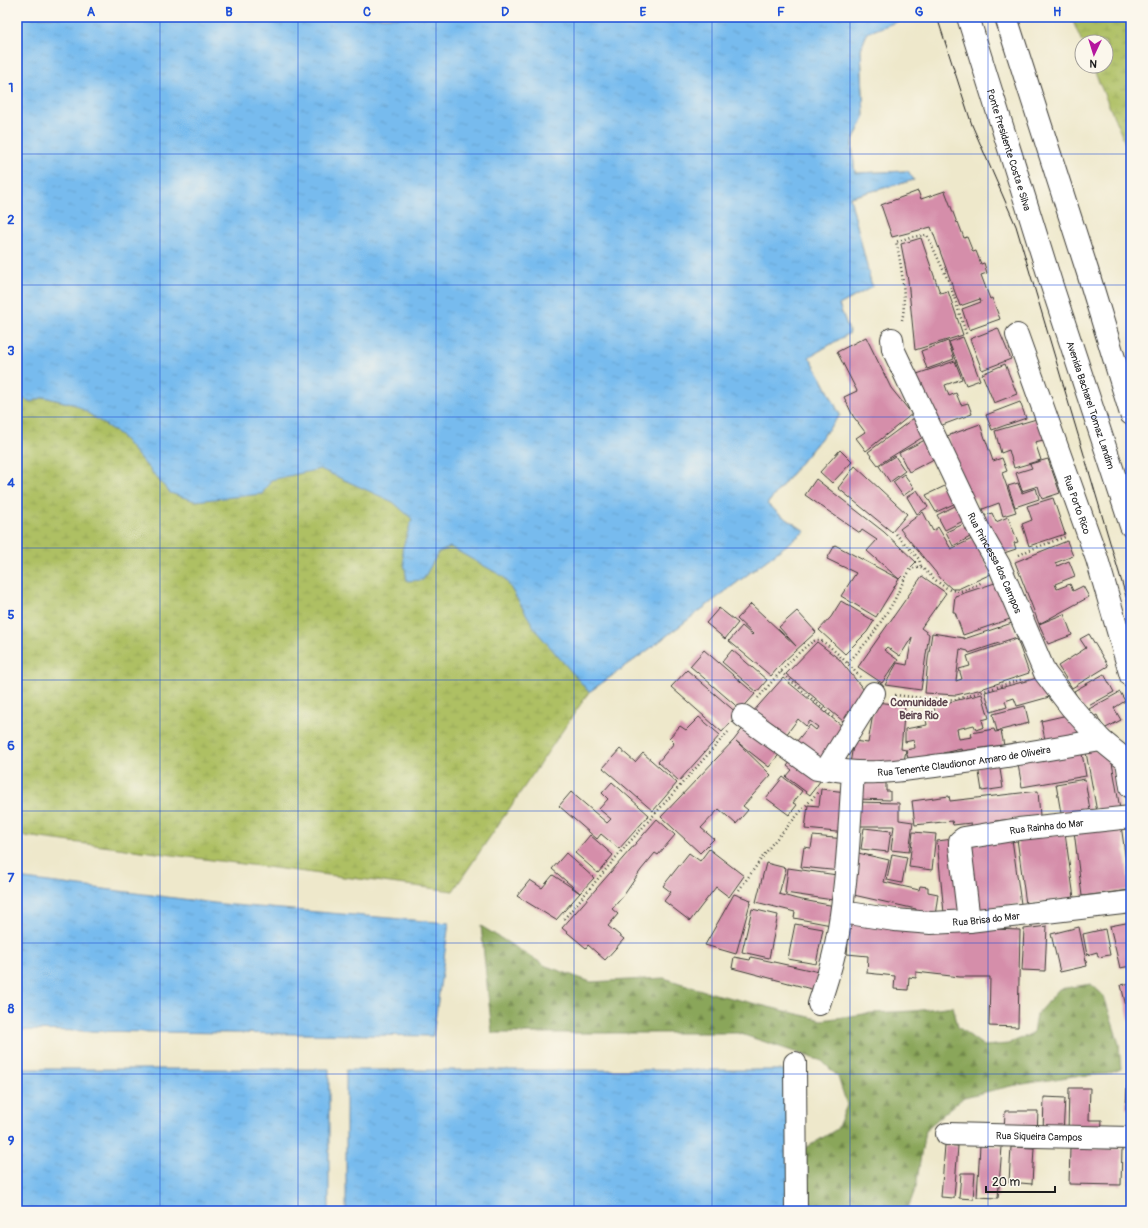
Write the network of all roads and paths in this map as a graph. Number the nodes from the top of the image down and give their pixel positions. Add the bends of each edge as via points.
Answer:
1 (968, 17) edge
2 (1006, 17) edge
3 (1052, 283) joint
4 (1017, 335) dead end
5 (967, 336) dead end
6 (892, 339) joint
7 (1131, 414) edge
8 (1131, 526) edge
9 (1086, 530) junction
10 (896, 534) dead end
11 (921, 567) junction
12 (1001, 569) junction
13 (848, 663) junction
14 (780, 672) junction
15 (1045, 673) junction
16 (1131, 676) edge
17 (874, 693) junction
18 (743, 716) junction
19 (851, 732) junction
20 (1101, 740) junction
21 (1129, 762) edge
22 (839, 770) junction
23 (1131, 787) edge
24 (1131, 817) edge
25 (739, 890) dead end
26 (1131, 902) edge
27 (842, 912) junction
28 (564, 919) dead end
29 (969, 921) junction
30 (819, 1004) dead end
31 (795, 1063) dead end
32 (947, 1134) dead end
33 (1131, 1138) edge
34 (796, 1211) edge

1 - 3 main road, Ponte Presidente Costa e Silva
2 - 7 main road
3 - 8 main road, Avenida Bacharel Tomaz Landim
4 - 9 main road, Rua Porto Rico
5 - 6 path via 949,282 927,235 922,235 910,236 896,242 902,276 904,313
6 - 12 main road, Rua Princessa dos Campos via 896,356 979,530
9 - 12 path via 1032,549
9 - 16 main road, Rua Porto Rico
10 - 11 path via 919,559
11 - 12 path via 946,588 955,591 964,590
11 - 13 path via 911,569 871,637
12 - 15 main road, Rua Princessa dos Campos
13 - 14 path via 817,640 800,651
13 - 17 path
14 - 18 path
14 - 19 path
15 - 17 path via 958,699 940,700
15 - 20 main road, Rua Princessa dos Campos
17 - 19 main road
18 - 22 main road, Rua Tenente Claudionor Amaro de Oliveira via 817,769
18 - 28 path
19 - 22 main road
20 - 21 main road, Rua Princessa dos Campos
20 - 22 main road, Rua Tenente Claudionor Amaro de Oliveira via 988,760 888,772
21 - 23 main road
22 - 25 path via 772,844
22 - 27 main road
24 - 29 main road, Rua Rainha do Mar via 1019,829 960,840
26 - 29 main road, Rua Brisa do Mar
27 - 29 main road, Rua Brisa do Mar via 895,920
27 - 30 main road via 835,949
31 - 34 main road
32 - 33 main road, Rua Siqueira Campos

